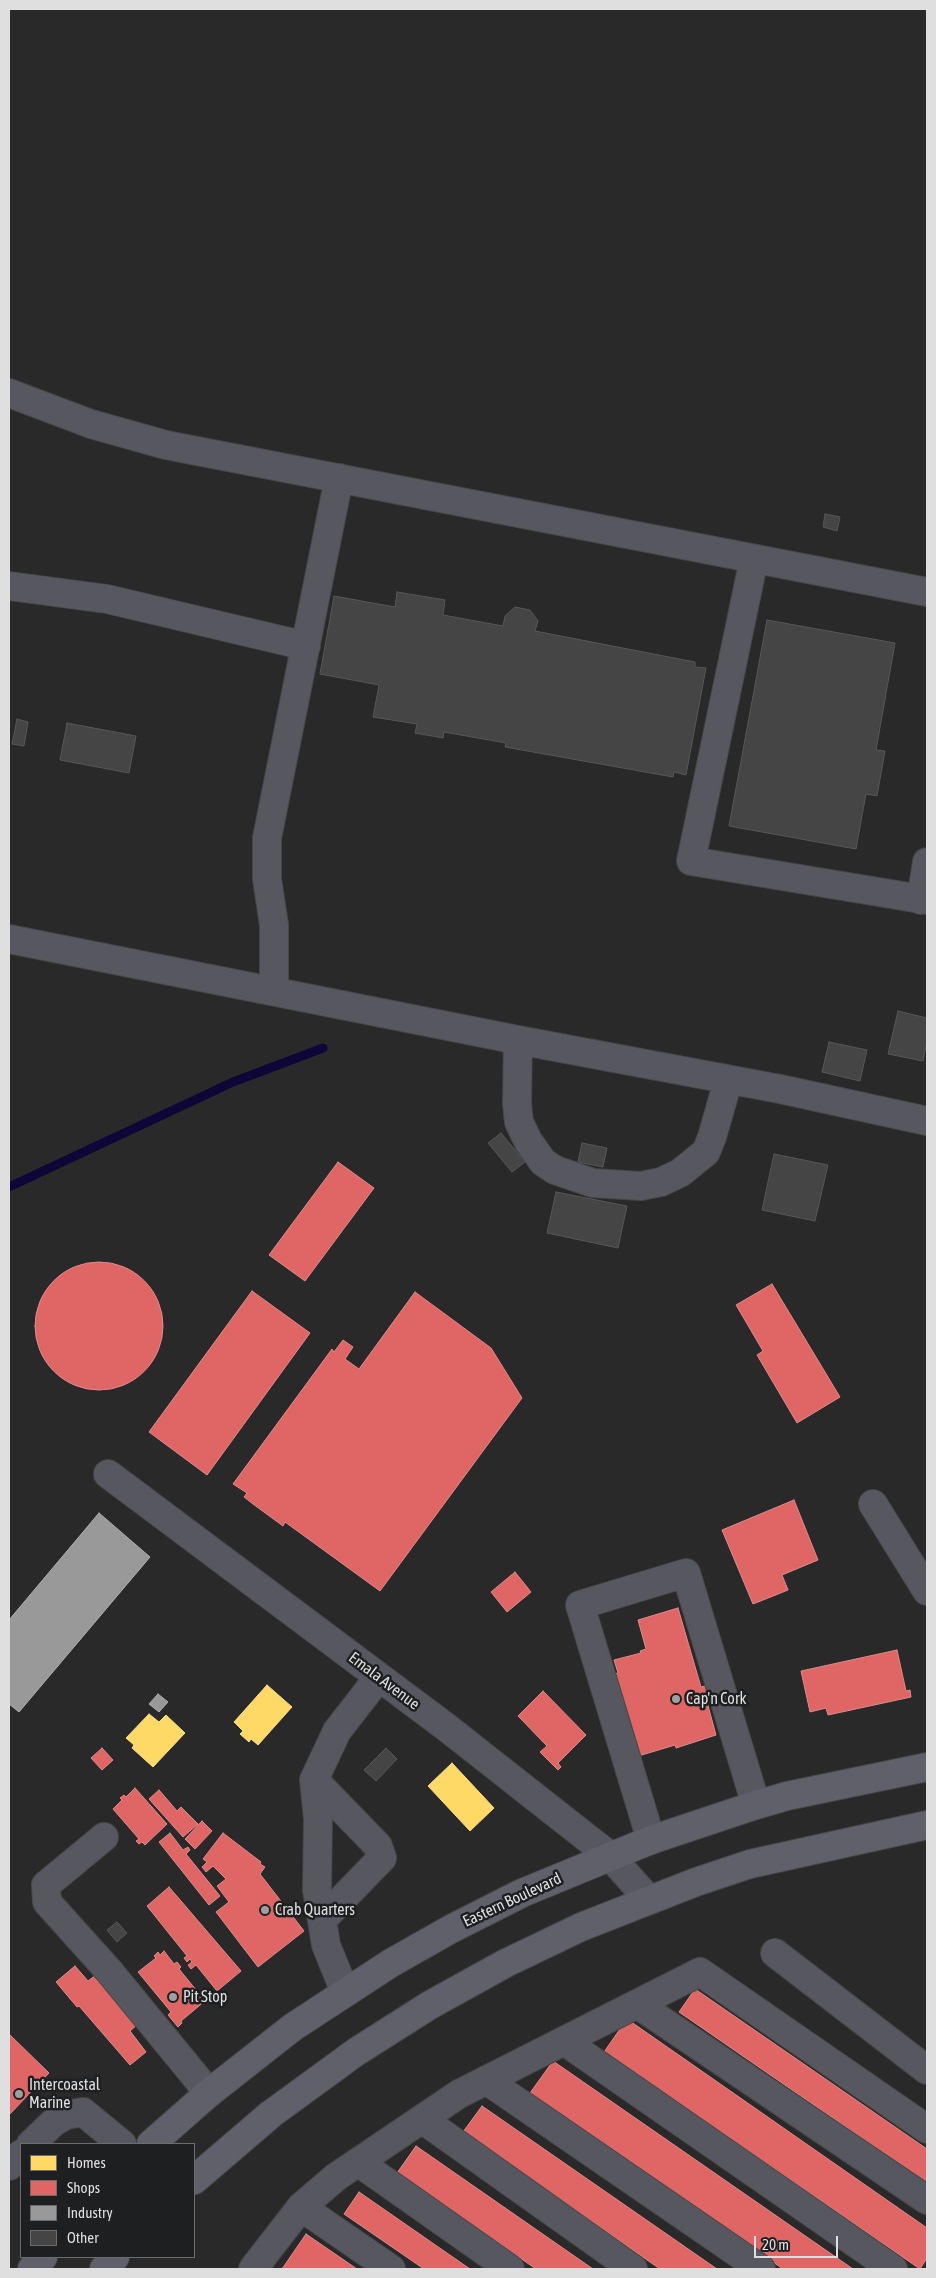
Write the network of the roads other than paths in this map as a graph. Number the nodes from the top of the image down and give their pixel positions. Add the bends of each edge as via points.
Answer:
1 (9, 393) edge
2 (339, 478) junction
3 (754, 559) junction
4 (9, 586) edge
5 (927, 592) edge
6 (306, 646) junction
7 (927, 862) edge
8 (924, 900) edge
9 (9, 939) edge
10 (274, 990) junction
11 (518, 1040) junction
12 (728, 1080) junction
13 (927, 1121) edge
14 (108, 1474) dead end
15 (873, 1504) dead end
16 (927, 1591) edge
17 (378, 1677) junction
18 (927, 1767) edge
19 (314, 1780) junction
20 (756, 1805) junction
21 (927, 1825) edge
22 (104, 1837) dead end
23 (651, 1840) junction
24 (610, 1856) junction
25 (649, 1900) junction
26 (322, 1920) junction
27 (775, 1953) dead end
28 (345, 1992) junction
29 (637, 2004) junction
30 (564, 2041) junction
31 (927, 2070) edge
32 (486, 2080) junction
33 (209, 2093) junction
34 (422, 2119) junction
35 (927, 2129) edge
36 (32, 2143) edge
37 (121, 2143) edge
38 (152, 2143) edge
39 (20, 2155) edge
40 (358, 2162) junction
41 (9, 2166) edge
42 (195, 2179) edge
43 (927, 2200) edge
44 (301, 2206) junction
45 (42, 2258) edge
46 (114, 2258) edge
47 (32, 2269) edge
48 (104, 2269) edge
49 (253, 2269) edge
50 (391, 2269) edge
51 (510, 2269) edge
52 (633, 2269) edge
53 (761, 2269) edge
54 (893, 2269) edge

1 - 2 street via 91,424 166,445
2 - 3 street
2 - 6 street
3 - 5 street
3 - 8 street via 691,861
4 - 6 street via 108,599
6 - 10 street via 267,838 267,879 274,925
7 - 8 street
9 - 10 street
10 - 11 street
11 - 12 street
11 - 12 street via 517,1104 519,1122 528,1141 543,1162 555,1170 593,1182 641,1186 680,1174 706,1152
12 - 13 street
14 - 17 street, Emala Avenue
15 - 16 street
17 - 19 street via 337,1731
17 - 24 street, Emala Avenue
18 - 20 main road, Eastern Boulevard
19 - 26 street via 318,1819 317,1890
19 - 26 street via 378,1846 382,1858
20 - 23 main road, Eastern Boulevard
20 - 23 street via 686,1573 580,1605
21 - 25 main road via 750,1864
22 - 33 street via 46,1886 47,1902 109,1971
23 - 24 main road, Eastern Boulevard
24 - 25 street, Emala Avenue
24 - 28 main road, Eastern Boulevard via 522,1893 450,1929
25 - 42 main road via 572,1931 430,2005 356,2052 271,2114
26 - 28 street via 326,1945
27 - 31 street
28 - 33 main road, Eastern Boulevard via 293,2027
29 - 30 street
29 - 35 street via 700,1972
29 - 43 street
30 - 32 street
30 - 54 street
32 - 34 street
32 - 53 street
33 - 38 main road, Eastern Boulevard
34 - 40 street
34 - 52 street
36 - 37 street via 54,2122 66,2115 83,2112
39 - 41 street
40 - 44 street
40 - 51 street
44 - 49 street
44 - 50 street
45 - 47 main road
46 - 48 main road

